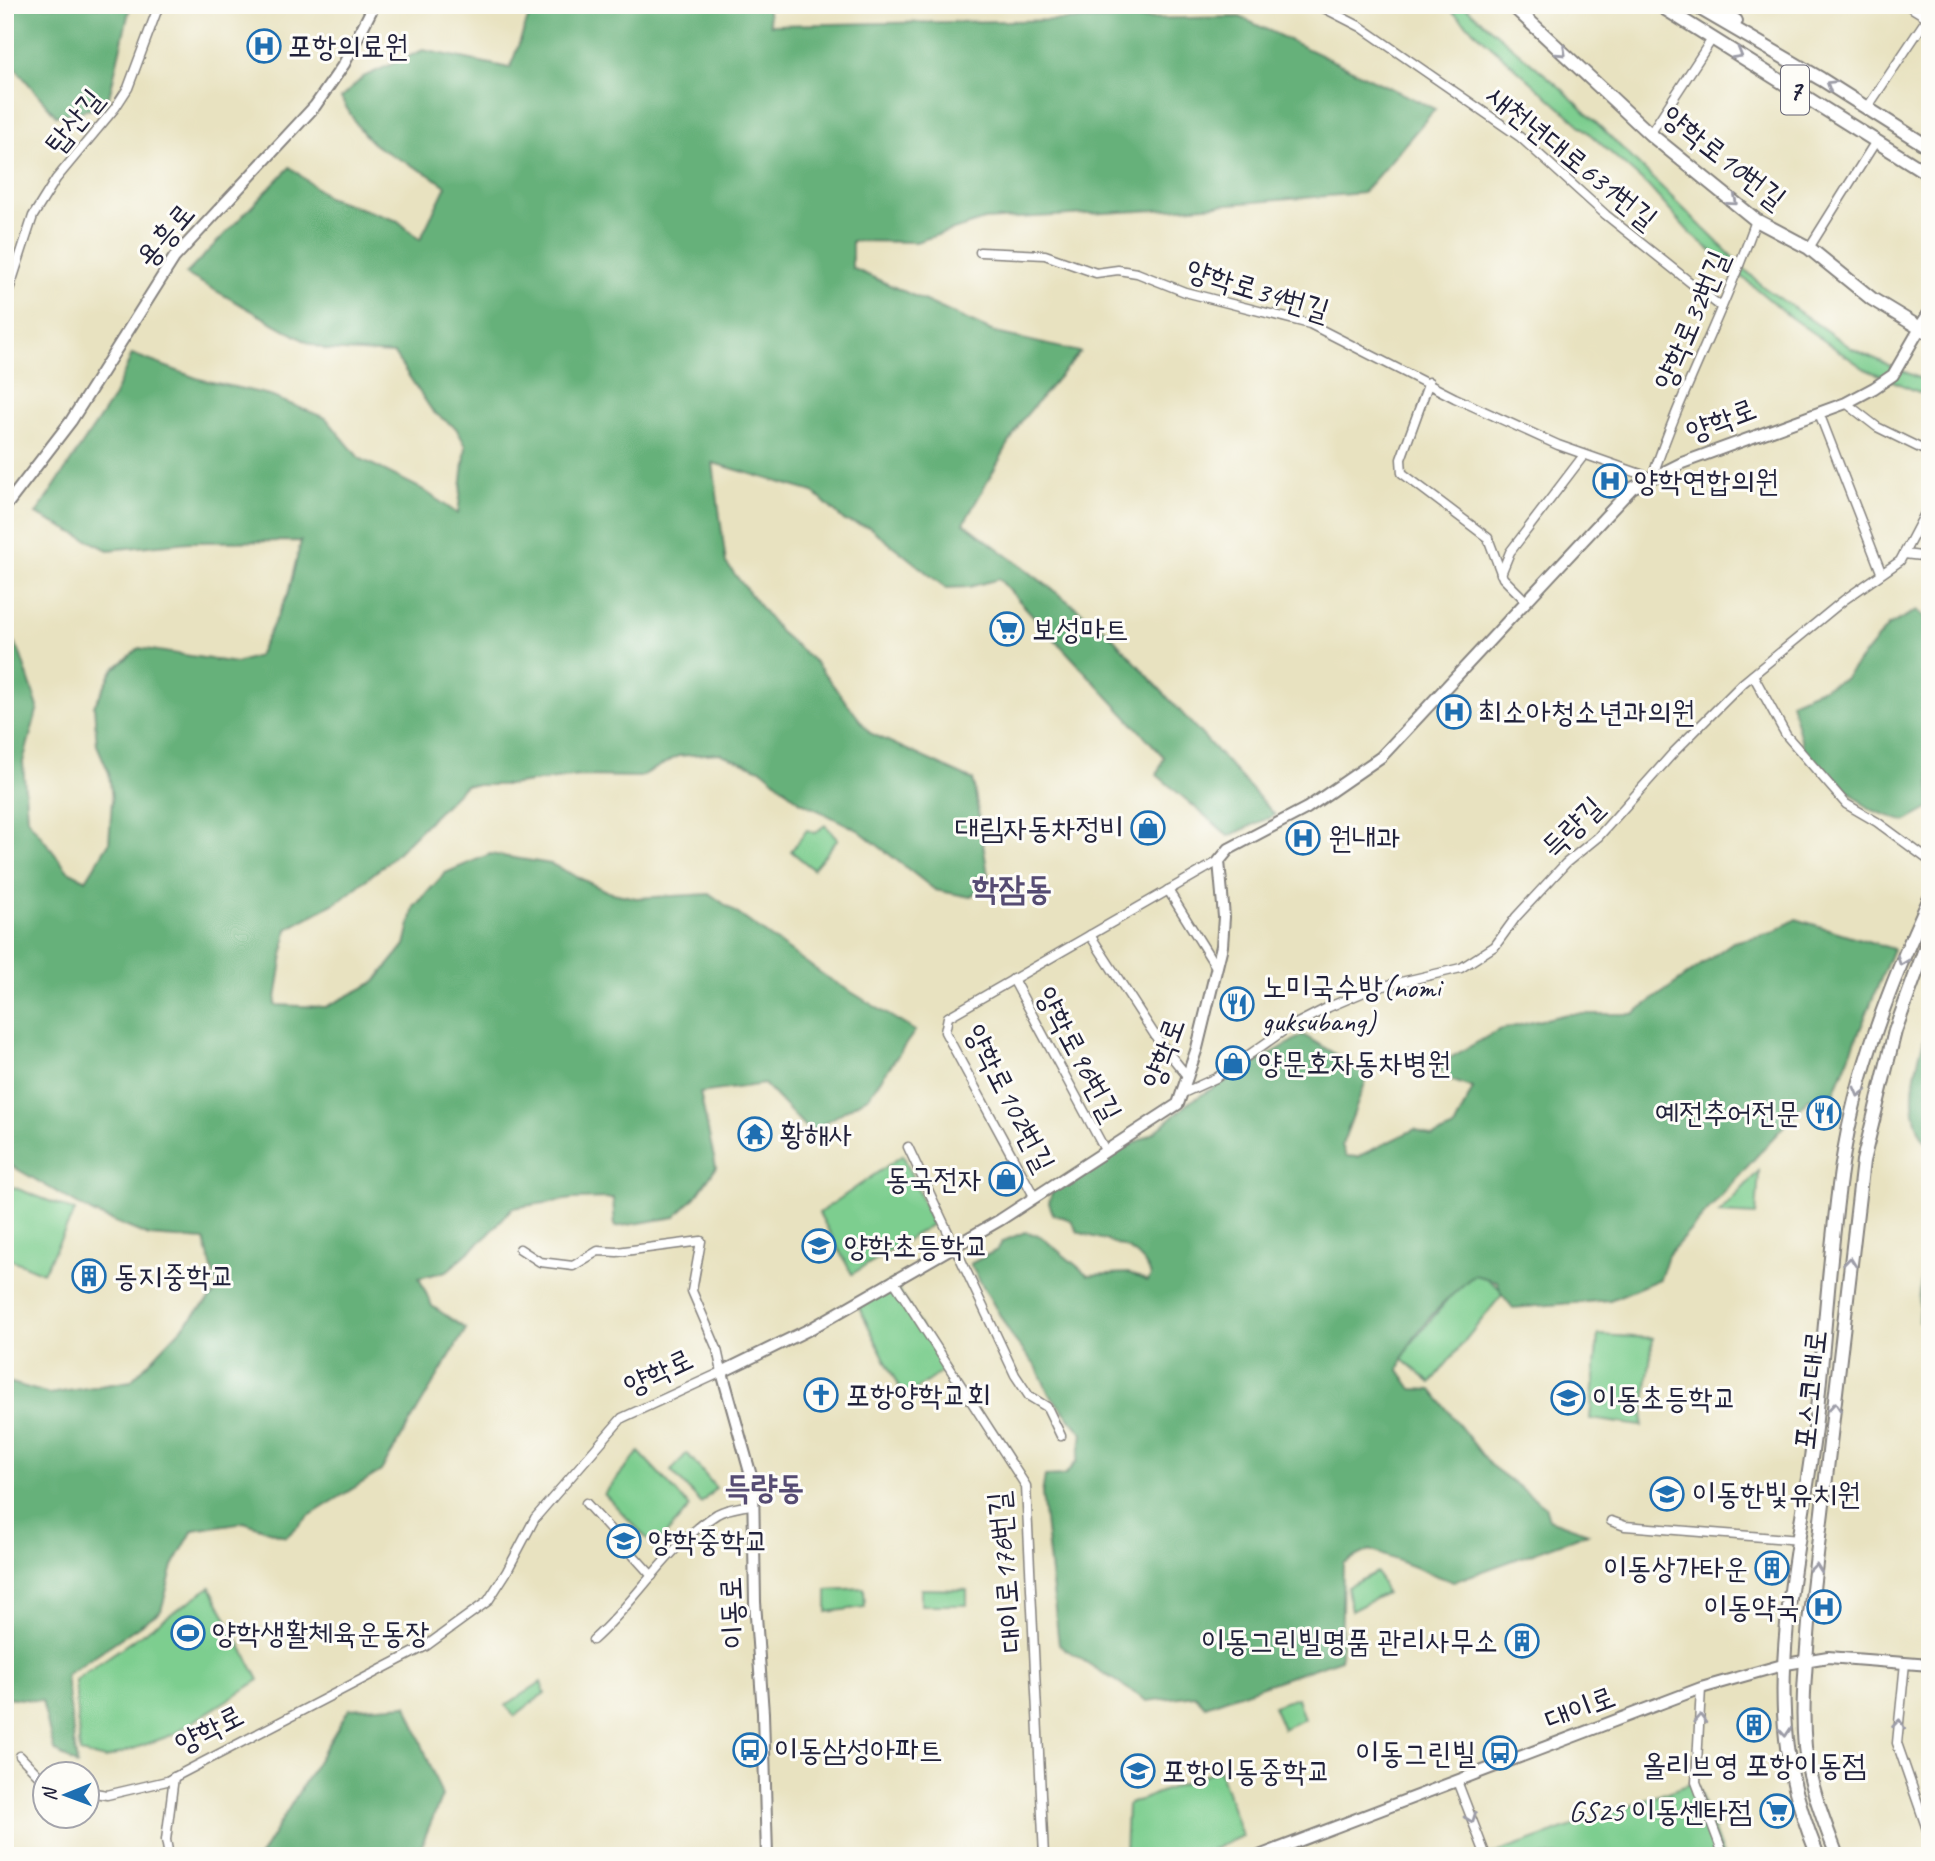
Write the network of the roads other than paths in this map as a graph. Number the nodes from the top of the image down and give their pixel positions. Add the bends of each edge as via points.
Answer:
1 (159, 5) edge
2 (374, 5) edge
3 (1318, 5) edge
4 (1512, 5) edge
5 (1659, 5) edge
6 (1694, 5) edge
7 (1712, 5) edge
8 (1907, 5) edge
9 (1929, 17) edge
10 (1753, 38) junction
11 (1712, 39) junction
12 (1867, 108) junction
13 (1650, 134) junction
14 (1875, 141) junction
15 (1930, 148) edge
16 (1930, 175) edge
17 (1756, 220) junction
18 (1809, 248) junction
19 (980, 252) dead end
20 (5, 302) edge
21 (1721, 307) junction
22 (1930, 313) edge
23 (1924, 332) edge
24 (1429, 382) junction
25 (1846, 403) junction
26 (1819, 413) junction
27 (1930, 453) edge
28 (1584, 455) junction
29 (1652, 478) junction
30 (1930, 504) edge
31 (5, 507) edge
32 (1904, 554) junction
33 (1930, 557) edge
34 (1881, 572) junction
35 (1501, 574) junction
36 (1525, 600) junction
37 (1753, 675) junction
38 (1219, 861) junction
39 (1930, 861) edge
40 (1168, 890) junction
41 (1930, 898) edge
42 (1090, 935) junction
43 (1930, 935) edge
44 (1216, 967) junction
45 (1013, 979) junction
46 (948, 1017) joint
47 (1188, 1077) junction
48 (1183, 1093) junction
49 (908, 1147) dead end
50 (1105, 1150) junction
51 (1035, 1198) junction
52 (955, 1245) junction
53 (520, 1249) dead end
54 (893, 1280) junction
55 (722, 1372) junction
56 (1061, 1436) dead end
57 (1808, 1477) junction
58 (1826, 1478) junction
59 (586, 1503) dead end
60 (754, 1504) junction
61 (1611, 1521) dead end
62 (1800, 1540) junction
63 (652, 1576) junction
64 (593, 1640) dead end
65 (1807, 1660) junction
66 (1905, 1663) junction
67 (1786, 1664) junction
68 (1930, 1665) edge
69 (1701, 1688) junction
70 (20, 1756) dead end
71 (32, 1768) edge
72 (174, 1777) junction
73 (1457, 1781) junction
74 (102, 1793) edge
75 (1930, 1838) edge
76 (169, 1856) edge
77 (767, 1856) edge
78 (1044, 1856) edge
79 (1259, 1856) edge
80 (1486, 1856) edge
81 (1724, 1856) edge
82 (1818, 1856) edge
83 (1837, 1856) edge

1 - 20 street, 탑산길 via 128,88 56,179 33,216
2 - 31 street, 용흥로 via 344,64 315,106 159,278 71,421
3 - 21 street, 새천년대로631번길 via 1361,27 1520,137 1606,215
4 -> 13 main road, 양학로10번길
5 - 11 main road, 7
6 - 10 main road, 7
7 - 10 main road via 1730,11
8 - 9 street
9 - 12 street
12 -> 10 main road, 7
11 - 13 street
11 -> 14 main road, 7
12 - 15 main road, 7
13 -> 17 main road, 양학로10번길
14 - 16 main road, 7
14 - 18 street
17 - 18 main road, 양학로10번길
17 - 21 street, 양학로32번길
18 - 23 main road, 양학로10번길 via 1872,299
19 - 24 street, 양학로34번길 via 1045,255 1096,272 1137,273 1185,292 1310,324
21 - 29 street, 양학로32번길
22 - 23 main road, 양학로
23 - 25 street, 양학로 via 1893,375
24 - 28 street, 양학로34번길
24 - 35 street via 1401,459 1402,473 1488,538
25 - 26 street, 양학로
25 - 27 street via 1877,428
26 - 29 street, 양학로
26 - 34 street
28 - 29 street, 양학로34번길
28 - 35 street via 1510,552
29 - 36 street, 양학로 via 1632,488
30 - 32 street, 득량길
32 - 33 street
32 - 34 street, 득량길
34 - 37 street, 득량길
35 - 36 street
36 - 38 street, 양학로 via 1485,649 1381,757 1307,808 1230,849
37 - 39 street via 1786,735 1846,804
37 - 48 street, 득량길 via 1674,752 1598,836 1566,863 1495,946 1475,961 1437,976 1371,989 1329,1007 1216,1078
38 - 40 street, 양학로96번길
38 - 44 street, 양학로 via 1224,917
40 - 42 street, 양학로96번길
40 - 44 street
41 -> 57 main road, 포스코대로 via 1878,1027 1842,1163
42 - 45 street, 양학로96번길
42 - 47 street via 1158,1040
58 -> 43 main road, 포스코대로 via 1863,1161 1895,1031
44 - 47 street, 양학로
45 - 46 street, 양학로96번길
45 - 50 street, 양학로96번길
46 - 51 street, 양학로102번길 via 945,1032
47 - 48 street, 양학로
48 - 50 street, 양학로 via 1178,1104
49 - 52 street
50 - 51 street, 양학로
51 - 52 street, 양학로
52 - 54 street, 양학로
52 - 56 street via 1015,1375 1029,1396 1047,1407
53 - 55 street via 540,1262 573,1266 598,1251 701,1241 692,1291
54 - 55 street, 양학로 via 810,1329
54 - 78 street, 대이로176번길 via 1026,1486
55 - 60 street, 이동로 via 753,1483
55 - 72 street, 양학로 via 622,1418 548,1501 488,1601 464,1619 408,1657
57 - 58 main road via 1819,1474
57 - 62 main road, 포스코대로
65 -> 58 main road, 포스코대로
59 - 63 street
60 - 63 street via 719,1512
60 - 77 street, 이동로
61 - 62 street via 1625,1526
62 - 67 main road, 포스코대로
63 - 64 street via 618,1619
65 - 66 street, 대이로 via 1828,1657
65 - 67 street, 대이로
65 - 83 main road, 포스코대로 via 1805,1749
66 - 68 street, 대이로
75 -> 66 street via 1897,1743
67 - 69 street, 대이로
67 -> 82 main road, 포스코대로 via 1786,1741 1797,1794
69 - 73 street, 대이로
81 -> 69 street via 1696,1782
70 - 71 street
72 - 74 street, 양학로 via 140,1789
72 - 76 street via 166,1840
73 - 79 street, 대이로
73 -> 80 street

